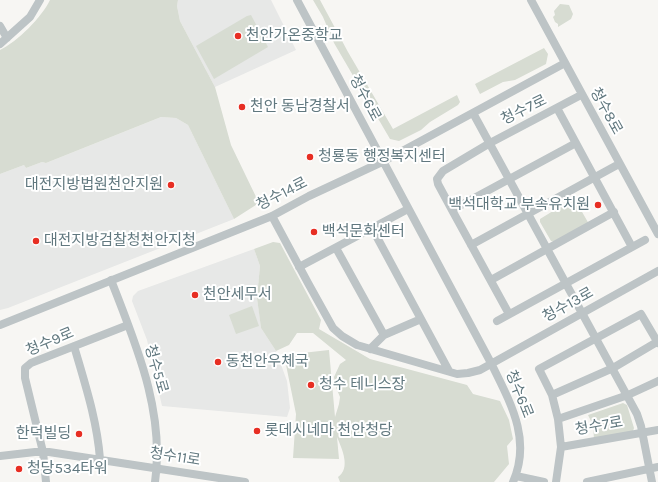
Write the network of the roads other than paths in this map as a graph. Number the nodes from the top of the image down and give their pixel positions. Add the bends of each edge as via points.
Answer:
1 (40, 0) edge
2 (297, 0) edge
3 (531, 0) edge
4 (0, 26) edge
5 (7, 38) junction
6 (0, 44) edge
7 (565, 63) junction
8 (581, 95) junction
9 (557, 108) junction
10 (473, 113) junction
11 (490, 143) junction
12 (576, 143) junction
13 (382, 162) junction
14 (619, 164) junction
15 (594, 177) junction
16 (510, 179) junction
17 (408, 209) junction
18 (452, 210) junction
19 (614, 212) junction
20 (529, 214) junction
21 (272, 216) junction
22 (372, 228) junction
23 (658, 234) edge
24 (645, 240) dead end
25 (471, 245) junction
26 (632, 247) junction
27 (336, 248) junction
28 (548, 249) junction
29 (299, 267) junction
30 (658, 271) edge
31 (111, 280) junction
32 (491, 280) junction
33 (566, 284) junction
34 (582, 313) junction
35 (509, 314) junction
36 (421, 319) junction
37 (497, 321) dead end
38 (0, 325) edge
39 (128, 326) junction
40 (384, 335) junction
41 (596, 338) junction
42 (658, 343) edge
43 (74, 346) junction
44 (370, 349) junction
45 (491, 364) junction
46 (613, 368) junction
47 (449, 371) junction
48 (657, 383) edge
49 (552, 395) junction
50 (628, 395) junction
51 (558, 419) junction
52 (658, 430) edge
53 (642, 432) junction
54 (561, 447) junction
55 (43, 452) junction
56 (0, 456) edge
57 (100, 459) junction
58 (157, 468) junction
59 (654, 468) edge
60 (514, 479) edge
61 (46, 482) edge
62 (155, 482) edge
63 (245, 482) edge
64 (544, 482) edge
65 (556, 482) edge
66 (587, 482) edge
67 (652, 482) edge

1 - 5 street via 30,17
2 - 13 street, 청수6로
3 - 7 street, 청수8로
4 - 5 street
5 - 6 street
7 - 8 street, 청수8로
7 - 10 street, 청수14로
8 - 9 street
8 - 14 street, 청수8로
9 - 11 street, 청수7로
9 - 12 street, 청수7로
10 - 11 street, 청수7로
10 - 13 street, 청수14로
11 - 16 street, 청수7로
11 - 18 street, 청수7로 via 443,171 437,178
12 - 15 street, 청수7로
12 - 16 street
13 - 17 street, 청수6로
13 - 21 street, 청수14로 via 308,196
14 - 15 street
14 - 23 street, 청수8로
15 - 19 street, 청수7로
15 - 20 street
16 - 18 street
16 - 20 street, 청수7로
17 - 22 street
17 - 45 street, 청수6로
18 - 25 street, 청수7로
19 - 26 street, 청수7로
19 - 28 street
20 - 25 street
20 - 28 street, 청수7로
21 - 29 street, 청수6로
21 - 31 street, 청수14로
22 - 27 street
22 - 36 street
24 - 26 street
25 - 32 street, 청수7로
26 - 33 street
27 - 29 street
27 - 40 street
28 - 32 street
28 - 33 street, 청수7로
29 - 44 street, 청수6로 via 333,328 349,340
30 - 34 street, 청수13로
31 - 38 street, 청수14로
31 - 39 street, 청수5로
32 - 35 street, 청수7로
33 - 34 street, 청수7로
33 - 35 street
34 - 41 street, 청수7로
34 - 45 street, 청수13로
35 - 37 street
36 - 40 street
36 - 47 street
39 - 43 street, 청수9로
39 - 58 street, 청수5로 via 150,391 156,430
40 - 44 street
41 - 42 street via 641,314
41 - 46 street, 청수7로
41 - 49 street via 539,369
42 - 46 street
43 - 55 street, 청수9로 via 31,363 25,368 25,378
43 - 57 street via 90,400
44 - 47 street, 청수6로
45 - 47 street, 청수6로 via 468,373 457,374
45 - 60 street, 청수6로 via 512,406 520,438 520,456
46 - 49 street
46 - 50 street, 청수7로
48 - 50 street, 청수7로
49 - 51 street
50 - 51 street, 청수7로
50 - 53 street, 청수7로
51 - 54 street
52 - 53 street, 청수7로
53 - 54 street, 청수7로
53 - 59 street, 청수7로
54 - 65 street
55 - 56 street, 청수11로
55 - 57 street, 청수11로
55 - 61 street, 청수9로
57 - 58 street, 청수11로
58 - 62 street, 청수5로
58 - 63 street, 청수11로
59 - 66 street
59 - 67 street, 청수7로
60 - 64 street

